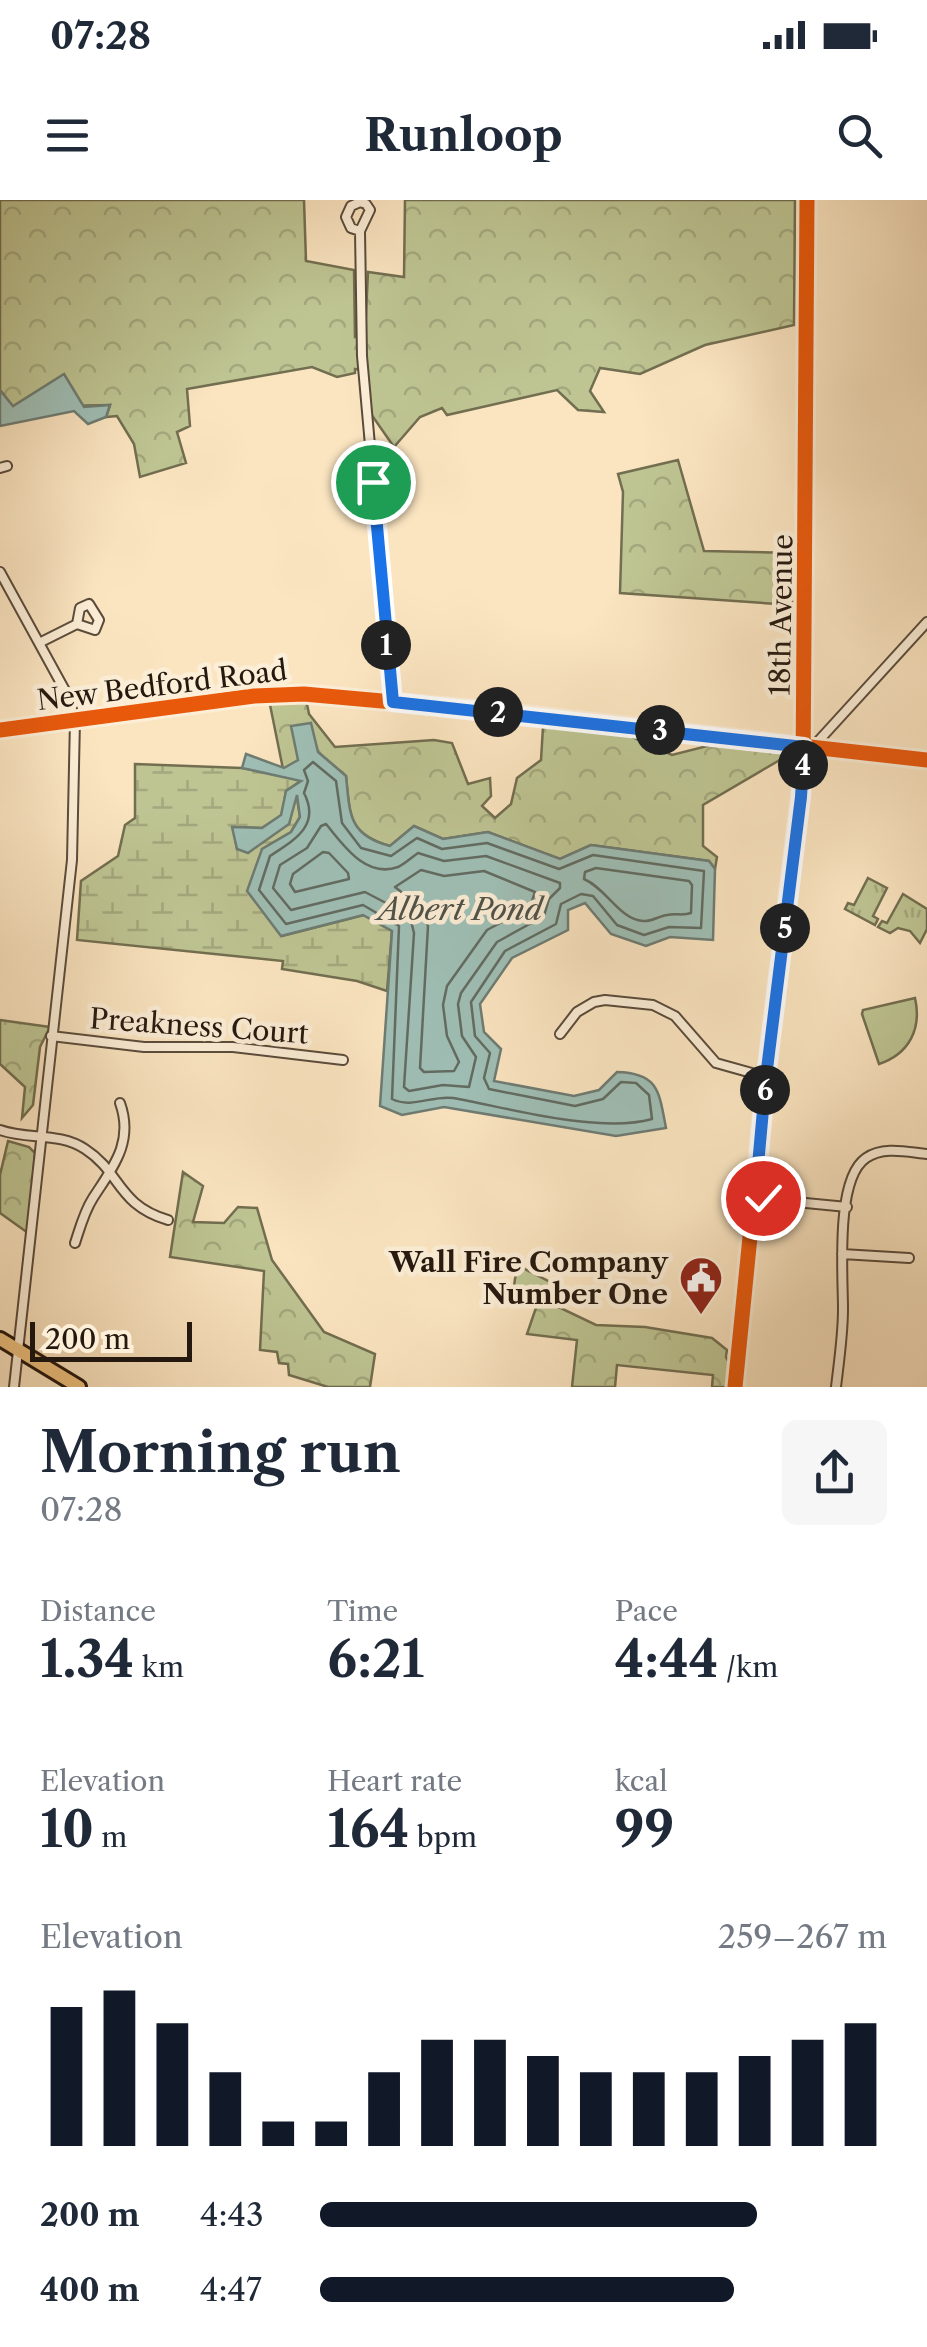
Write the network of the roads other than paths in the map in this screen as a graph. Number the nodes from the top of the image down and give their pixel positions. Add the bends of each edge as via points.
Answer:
1 (806, 200) edge
2 (360, 231) dead end
3 (0, 572) edge
4 (927, 622) edge
5 (77, 624) dead end
6 (39, 643) junction
7 (393, 702) junction
8 (75, 720) junction
9 (0, 730) edge
10 (808, 748) junction
11 (828, 750) junction
12 (927, 760) edge
13 (801, 797) junction
14 (560, 1034) dead end
15 (51, 1036) junction
16 (343, 1060) dead end
17 (766, 1077) junction
18 (120, 1102) dead end
19 (0, 1130) edge
20 (41, 1136) junction
21 (927, 1154) edge
22 (110, 1176) junction
23 (755, 1198) junction
24 (847, 1207) junction
25 (168, 1220) dead end
26 (75, 1243) dead end
27 (842, 1254) junction
28 (909, 1258) dead end
29 (0, 1338) edge
30 (17, 1349) junction
31 (14, 1387) edge
32 (79, 1387) edge
33 (735, 1387) edge
34 (836, 1387) edge

1 - 10 street, 18th Avenue
2 - 7 street via 362,356
3 - 6 street
4 - 10 street
5 - 6 street
6 - 8 street
7 - 8 street, New Bedford Road via 275,693
7 - 10 street, New Bedford Road
8 - 9 street, New Bedford Road
8 - 15 street via 72,860
10 - 11 street, New Bedford Road
10 - 13 street, 18th Avenue
11 - 12 street, New Bedford Road
11 - 13 street via 808,766
13 - 17 street, 18th Avenue
14 - 17 street via 594,1002 653,1005 675,1016 716,1063
15 - 16 street, Preakness Court
15 - 20 street
17 - 23 street, 18th Avenue
18 - 22 street via 124,1146
19 - 20 street
20 - 22 street via 81,1146
20 - 30 street
21 - 24 street via 884,1151 867,1157 853,1173
22 - 25 street via 134,1204
22 - 26 street via 89,1205
23 - 24 street
23 - 33 street, 18th Avenue
24 - 27 street
27 - 28 street
27 - 34 street
29 - 30 highway
30 - 31 street
30 - 32 highway

